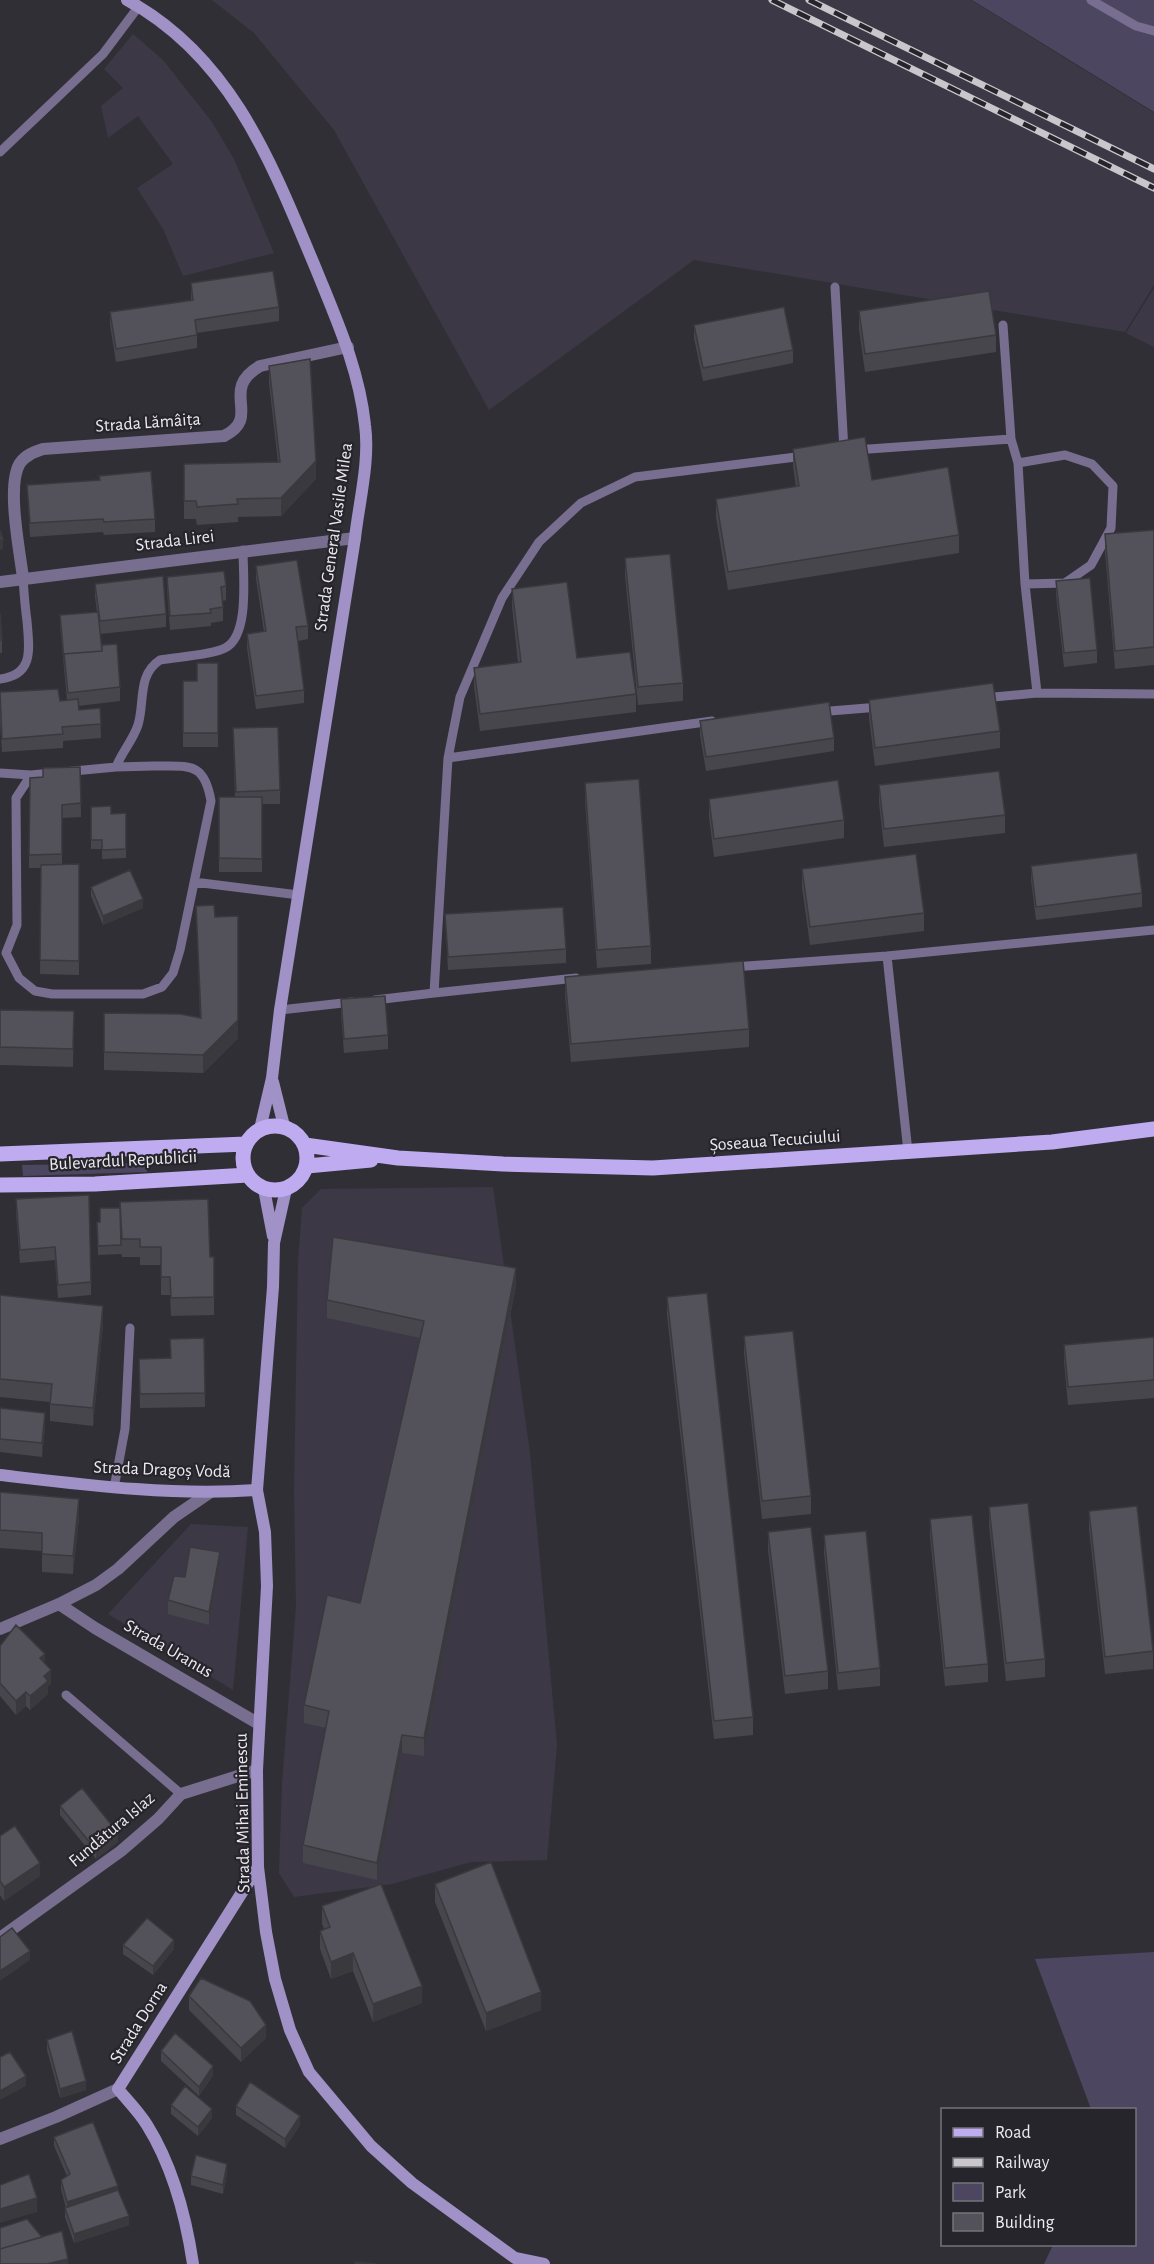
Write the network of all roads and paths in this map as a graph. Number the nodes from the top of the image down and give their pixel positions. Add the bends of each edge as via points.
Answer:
1 (127, 0) edge
2 (1091, 0) edge
3 (139, 6) junction
4 (1154, 32) edge
5 (0, 152) edge
6 (835, 287) dead end
7 (1003, 325) dead end
8 (348, 347) junction
9 (1011, 439) junction
10 (844, 451) junction
11 (832, 452) edge
12 (809, 455) edge
13 (1018, 463) junction
14 (355, 538) junction
15 (243, 550) junction
16 (22, 578) junction
17 (0, 582) edge
18 (1025, 584) junction
19 (0, 679) edge
20 (1037, 693) junction
21 (1154, 694) edge
22 (978, 699) edge
23 (894, 706) edge
24 (810, 713) edge
25 (727, 720) edge
26 (448, 758) junction
27 (116, 767) junction
28 (0, 772) edge
29 (31, 775) junction
30 (194, 882) junction
31 (299, 895) junction
32 (1154, 930) edge
33 (3, 952) edge
34 (887, 956) junction
35 (725, 967) edge
36 (586, 977) edge
37 (434, 993) junction
38 (280, 1011) junction
39 (272, 1078) junction
40 (284, 1126) junction
41 (260, 1129) junction
42 (1154, 1129) edge
43 (246, 1144) junction
44 (305, 1145) junction
45 (908, 1152) junction
46 (0, 1154) edge
47 (398, 1158) junction
48 (307, 1166) junction
49 (248, 1175) junction
50 (0, 1185) edge
51 (264, 1189) junction
52 (286, 1189) junction
53 (274, 1243) junction
54 (130, 1328) dead end
55 (0, 1475) edge
56 (114, 1488) junction
57 (257, 1490) junction
58 (209, 1493) junction
59 (59, 1604) junction
60 (0, 1629) edge
61 (66, 1695) dead end
62 (259, 1724) junction
63 (257, 1770) junction
64 (181, 1794) junction
65 (258, 1867) junction
66 (0, 1938) edge
67 (118, 2089) junction
68 (0, 2139) edge
69 (513, 2261) edge
70 (193, 2264) edge
71 (544, 2264) edge

1 - 3 main road, Strada General Vasile Milea
2 - 4 lane
3 - 5 lane via 103,54
3 - 8 main road, Strada General Vasile Milea via 193,48 248,121 290,207
6 - 10 lane
7 - 9 lane
8 - 14 main road, Strada General Vasile Milea via 366,428
8 - 16 street, Strada Lămâița via 260,366 249,373 242,382 240,423 224,436 30,453 20,463 13,491
9 - 10 lane
9 - 13 lane
10 - 11 lane
12 - 26 lane via 635,477 581,503 539,542 502,598 460,697
13 - 18 lane
13 - 18 lane via 1065,455 1092,464 1113,486 1111,528 1090,565 1065,583
14 - 15 street, Strada Lirei
14 - 31 main road, Strada General Vasile Milea
15 - 16 street, Strada Lirei
15 - 27 lane via 241,628 236,639 225,648 160,660 152,665 146,676 138,723
16 - 17 street, Strada Lirei
16 - 19 lane via 30,650 18,674
18 - 20 lane
20 - 21 lane
20 - 22 lane
23 - 24 lane
25 - 26 lane
26 - 37 lane
27 - 29 lane
27 - 30 lane via 188,767 200,772 208,783 211,801
28 - 29 lane
29 - 33 lane via 16,798 17,925
30 - 31 lane
30 - 33 lane via 173,973 162,987 143,994 35,991 19,978
31 - 38 main road, Strada General Vasile Milea
32 - 34 lane
34 - 35 lane
34 - 45 lane
36 - 37 lane
37 - 38 lane
38 - 39 main road, Strada General Vasile Milea
39 - 40 main road, Strada General Vasile Milea
39 - 41 main road, Strada General Vasile Milea
40 - 41 main road
40 - 44 main road
41 - 43 main road
42 - 45 main road, Șoseaua Tecuciului via 1052,1142
43 - 46 main road, Bulevardul Republicii
43 - 49 main road via 243,1165
44 - 47 main road, Șoseaua Tecuciului
44 - 48 main road
45 - 47 main road, Șoseaua Tecuciului via 653,1168
47 - 48 main road, Șoseaua Tecuciului
48 - 52 main road via 303,1176
49 - 50 main road, Bulevardul Republicii
49 - 51 main road
51 - 52 main road
51 - 53 main road, Strada Dragoș Vodă
52 - 53 main road, Strada Dragoș Vodă
53 - 57 main road, Strada Dragoș Vodă
54 - 56 lane via 125,1429
55 - 56 main road, Strada Dragoș Vodă
56 - 58 main road, Strada Dragoș Vodă
57 - 58 main road, Strada Dragoș Vodă
57 - 62 main road, Strada Mihai Eminescu via 266,1533 267,1586
58 - 59 street via 174,1517 118,1569
59 - 60 street
59 - 62 street, Strada Uranus
61 - 64 lane
62 - 63 main road, Strada Mihai Eminescu
63 - 64 street, Fundătura Islaz
63 - 65 main road, Strada Mihai Eminescu
64 - 66 street, Fundătura Islaz via 121,1851
65 - 67 main road, Strada Dorna
65 - 69 main road, Strada Mihai Eminescu via 275,1979 290,2030 309,2072 387,2161
67 - 68 street, Strada Dorna
67 - 70 main road via 147,2124 167,2167
69 - 71 main road, Strada Mihai Eminescu

